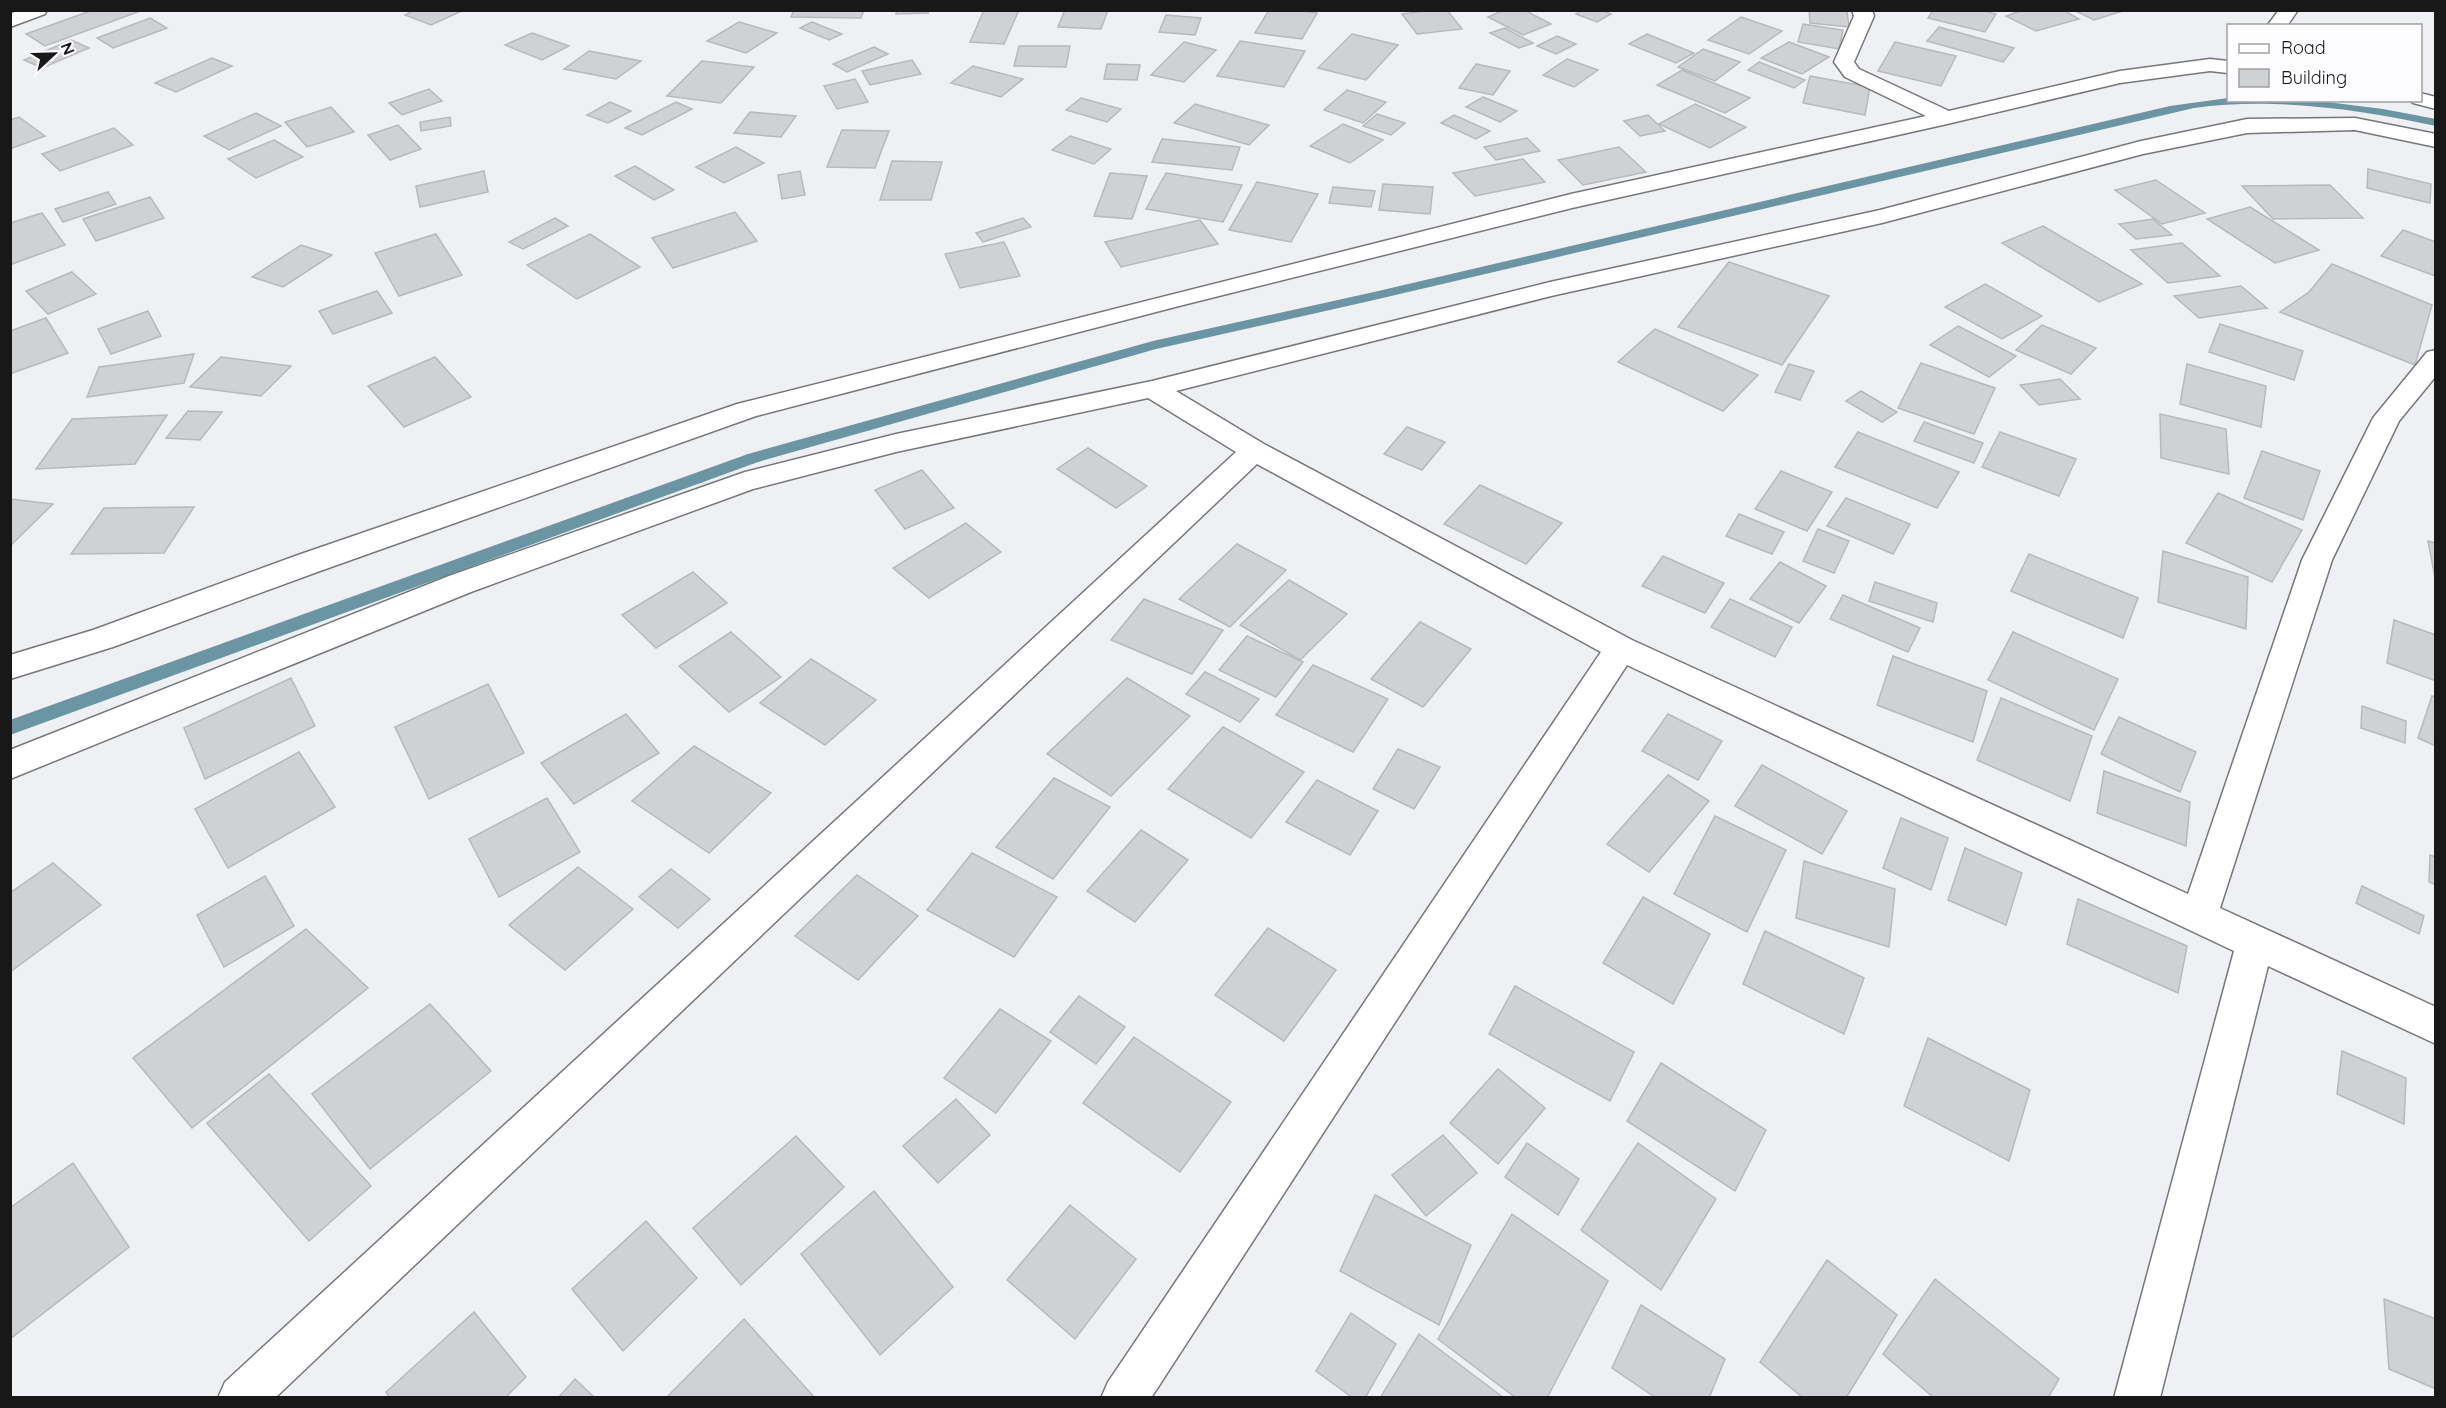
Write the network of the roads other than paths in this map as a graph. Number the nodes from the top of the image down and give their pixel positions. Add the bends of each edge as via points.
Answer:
1 (38, 10) edge
2 (1862, 10) edge
3 (2289, 10) edge
4 (10, 21) edge
5 (2278, 24) edge
6 (2222, 62) edge
7 (1947, 118) junction
8 (2436, 141) edge
9 (2436, 358) edge
10 (1152, 389) junction
11 (1254, 451) junction
12 (1621, 648) junction
13 (10, 667) edge
14 (10, 765) edge
15 (2199, 916) junction
16 (2255, 944) junction
17 (2436, 1026) edge
18 (241, 1398) edge
19 (1125, 1398) edge
20 (2137, 1398) edge

1 - 4 street
2 - 7 street via 1864,16 1845,67
3 - 5 street
6 - 7 street via 2120,77
7 - 13 street via 1571,201 747,410 102,639
8 - 10 street via 2355,124 2247,126 2141,148 1882,216 1550,289
9 - 15 street via 2387,418 2317,560
10 - 11 street
10 - 14 street via 896,444 745,482 460,584
11 - 12 street
11 - 18 street
12 - 15 street
12 - 19 street
15 - 16 street
16 - 17 street
16 - 20 street

